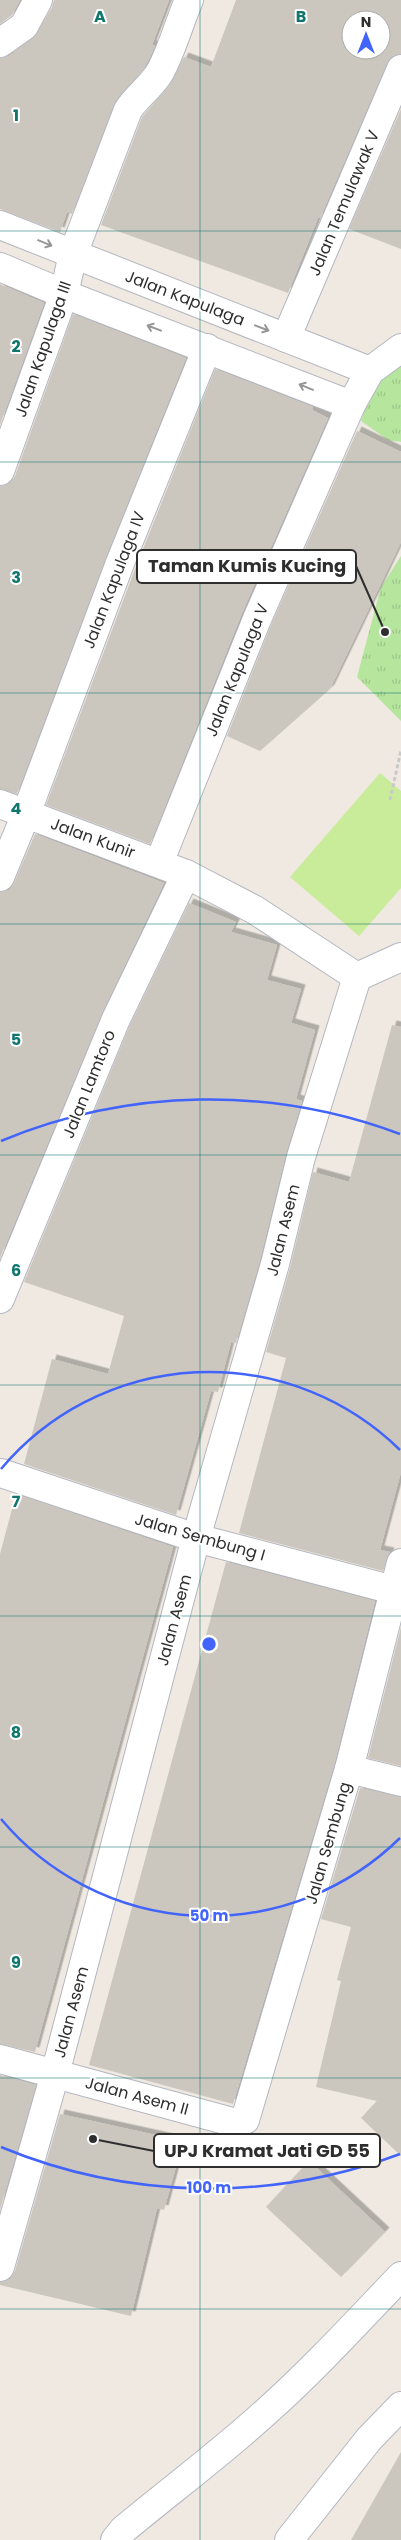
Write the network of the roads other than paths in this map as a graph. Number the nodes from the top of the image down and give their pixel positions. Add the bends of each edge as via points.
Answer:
1 (38, 0) edge
2 (189, 0) edge
3 (0, 43) edge
4 (401, 69) edge
5 (0, 225) edge
6 (73, 254) junction
7 (0, 267) edge
8 (64, 294) junction
9 (286, 338) junction
10 (207, 348) junction
11 (401, 348) edge
12 (370, 371) junction
13 (351, 405) junction
14 (0, 471) edge
15 (0, 804) edge
16 (26, 814) junction
17 (159, 863) junction
18 (186, 874) junction
19 (0, 877) edge
20 (401, 957) edge
21 (357, 977) junction
22 (0, 1299) edge
23 (0, 1474) edge
24 (196, 1538) junction
25 (401, 1563) edge
26 (397, 1591) edge
27 (349, 1769) junction
28 (401, 1782) edge
29 (0, 2059) edge
30 (55, 2074) junction
31 (245, 2120) joint
32 (0, 2266) edge
33 (401, 2276) edge
34 (401, 2406) edge
35 (115, 2540) edge
36 (289, 2540) edge

1 - 3 street via 24,26
2 - 6 street, Jalan Kapulaga III via 160,72 128,110
4 - 9 street, Jalan Temulawak V
5 -> 6 street, Jalan Kapulaga
6 - 8 street, Jalan Kapulaga III
6 -> 9 street, Jalan Kapulaga
7 - 8 street
10 -> 8 street
8 - 14 street, Jalan Kapulaga III
9 - 12 street, Jalan Kapulaga
13 -> 10 street
10 - 16 street, Jalan Kapulaga IV via 120,563
11 - 12 street
12 - 13 street, Jalan Kapulaga V
13 - 17 street, Jalan Kapulaga V via 257,619
15 - 16 street, Jalan Kunir
16 - 17 street, Jalan Kunir
16 - 19 street, Jalan Kapulaga IV
17 - 18 street, Jalan Kunir
18 - 21 street, Jalan Kunir via 255,910
18 - 22 street, Jalan Lamtoro via 116,1019
20 - 21 street
21 - 24 street, Jalan Asem via 300,1157 275,1264
23 - 24 street, Jalan Sembung I
24 - 26 street, Jalan Sembung I
24 - 30 street, Jalan Asem
25 - 26 street, Jalan Sembung
26 - 27 street, Jalan Sembung
27 - 28 street
27 - 31 street, Jalan Sembung
29 - 30 street, Jalan Asem II
30 - 31 street, Jalan Asem II via 236,2123
30 - 32 street, Jalan Asem
33 - 35 street via 268,2411
34 - 36 street via 369,2439

